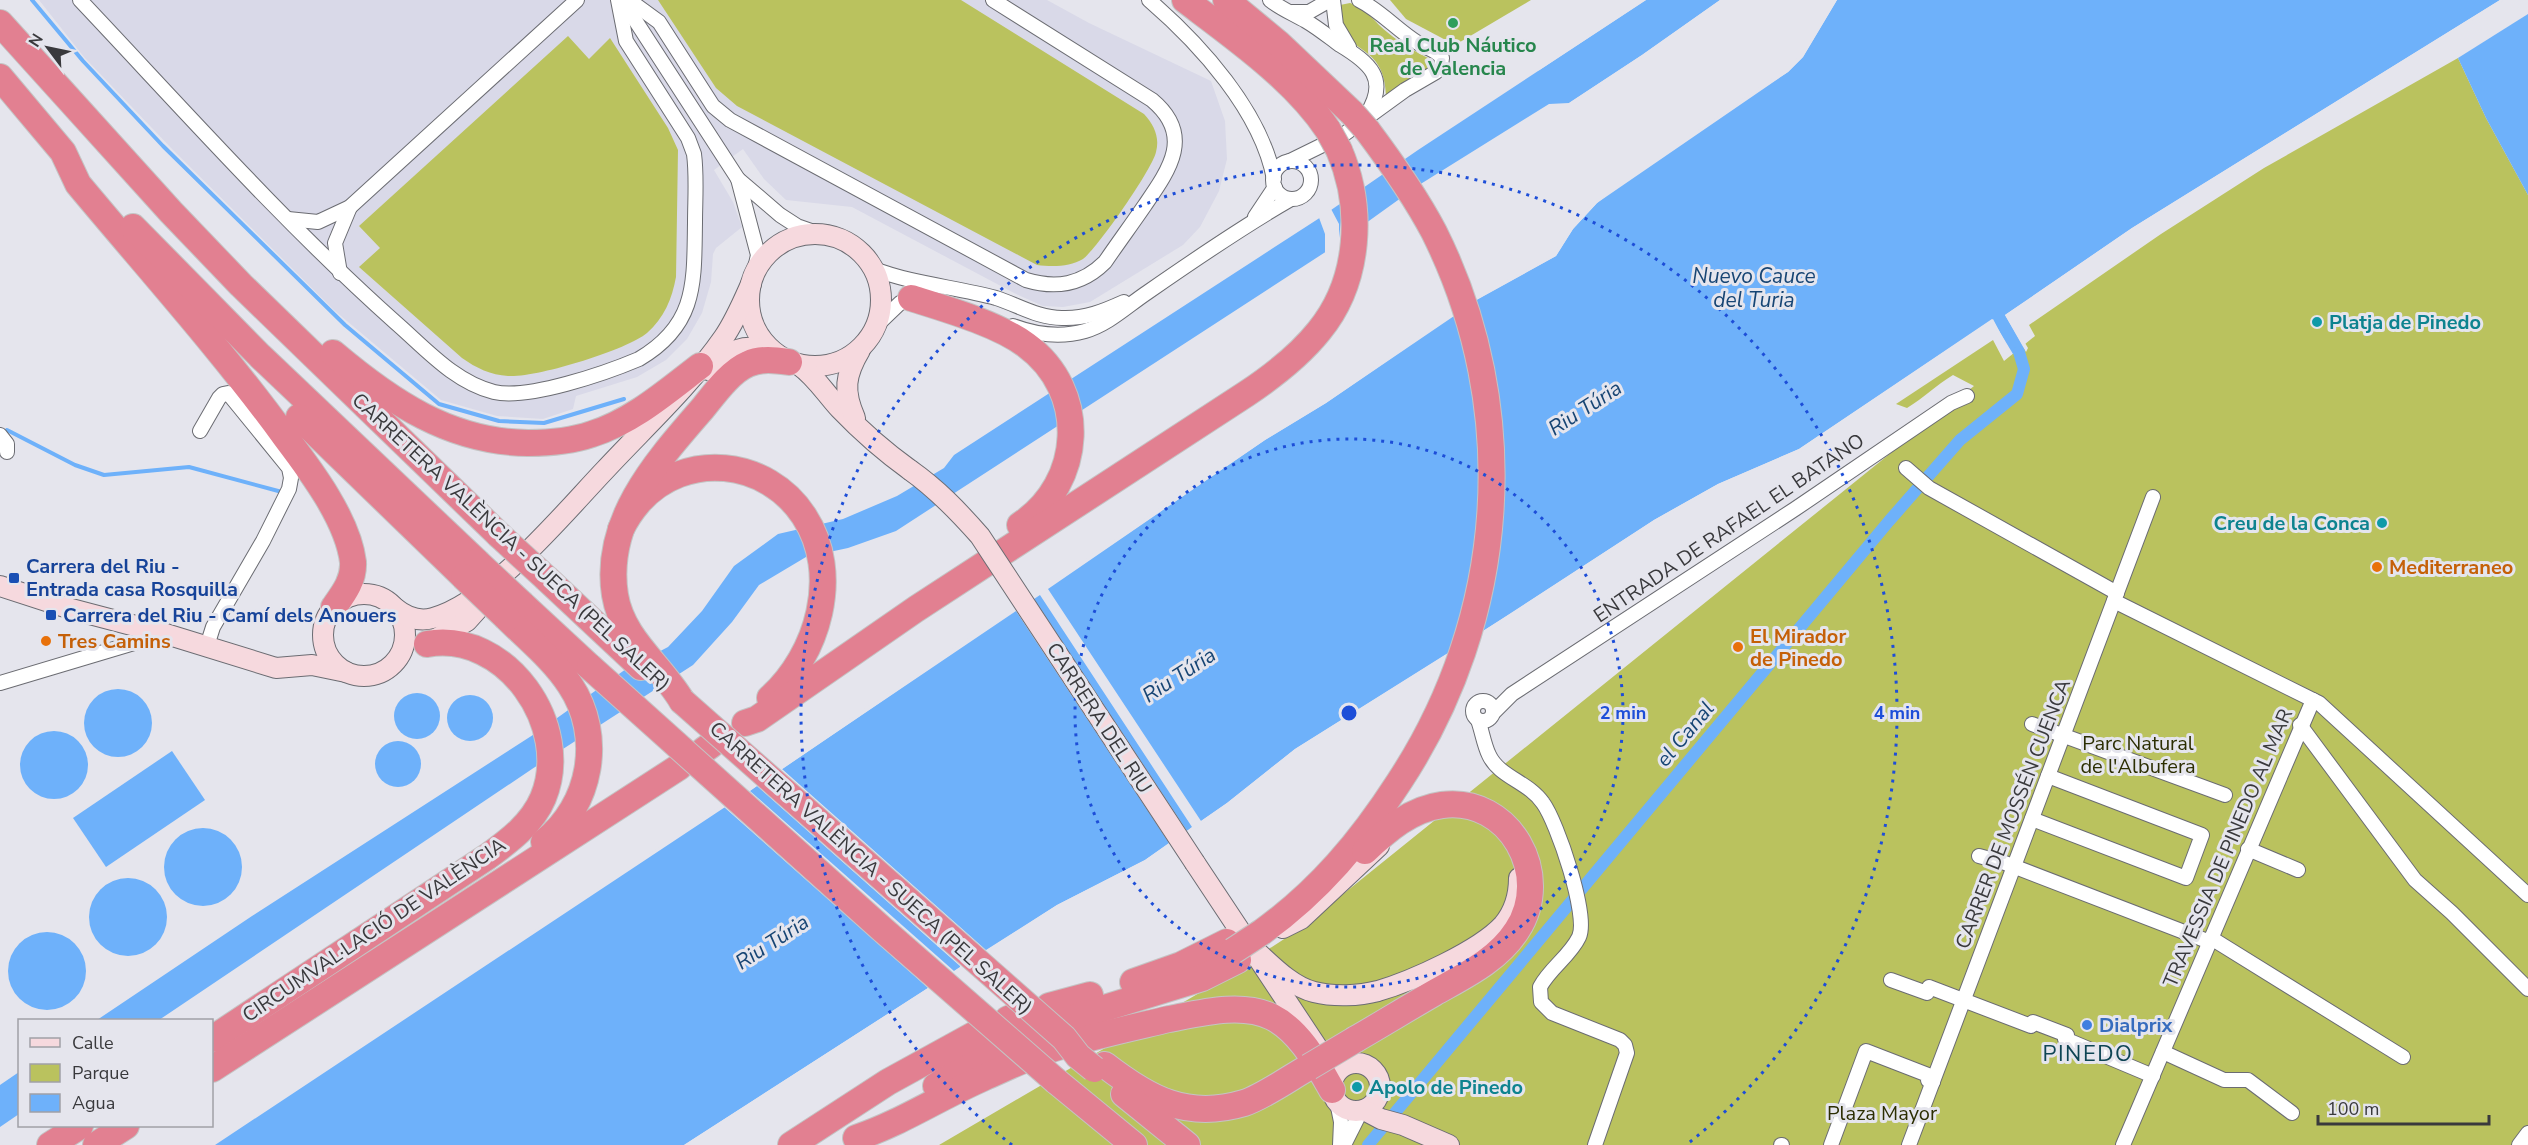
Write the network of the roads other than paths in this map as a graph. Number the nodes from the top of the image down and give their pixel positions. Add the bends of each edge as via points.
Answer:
1 (80, 0) edge
2 (577, 0) edge
3 (620, 0) edge
4 (629, 0) edge
5 (993, 0) edge
6 (1149, 0) edge
7 (1185, 0) edge
8 (1226, 0) edge
9 (1270, 0) edge
10 (1332, 0) edge
11 (1359, 0) edge
12 (1371, 0) edge
13 (1290, 12) junction
14 (1381, 14) junction
15 (1, 24) edge
16 (1352, 51) junction
17 (0, 77) edge
18 (1361, 120) junction
19 (1332, 141) junction
20 (63, 152) junction
21 (1290, 161) junction
22 (1311, 177) junction
23 (738, 179) junction
24 (1274, 183) junction
25 (1291, 199) junction
26 (350, 207) junction
27 (171, 212) junction
28 (288, 219) junction
29 (1246, 227) junction
30 (820, 234) junction
31 (874, 269) junction
32 (340, 273) junction
33 (753, 279) junction
34 (1145, 293) junction
35 (911, 298) junction
36 (876, 327) junction
37 (861, 349) junction
38 (788, 361) junction
39 (700, 366) junction
40 (1967, 396) dead end
41 (669, 403) junction
42 (858, 426) junction
43 (200, 431) dead end
44 (0, 435) edge
45 (8, 452) dead end
46 (1909, 471) dead end
47 (2153, 497) dead end
48 (621, 528) junction
49 (512, 566) junction
50 (0, 586) edge
51 (2115, 597) junction
52 (395, 608) junction
53 (515, 611) junction
54 (329, 616) junction
55 (166, 634) junction
56 (626, 643) junction
57 (427, 644) junction
58 (207, 646) junction
59 (395, 662) junction
60 (265, 665) junction
61 (346, 672) junction
62 (0, 683) edge
63 (804, 687) junction
64 (2313, 700) junction
65 (2032, 724) dead end
66 (2301, 726) junction
67 (2063, 736) junction
68 (679, 767) dead end
69 (2048, 776) junction
70 (2225, 795) dead end
71 (2032, 819) junction
72 (2248, 849) junction
73 (1979, 856) dead end
74 (2013, 868) junction
75 (2298, 870) dead end
76 (2528, 895) edge
77 (1252, 940) junction
78 (2211, 940) junction
79 (1892, 980) dead end
80 (2528, 989) edge
81 (327, 993) junction
82 (1964, 999) junction
83 (1049, 1006) dead end
84 (979, 1032) dead end
85 (1311, 1036) junction
86 (213, 1038) edge
87 (1353, 1052) junction
88 (2163, 1052) junction
89 (2403, 1057) dead end
90 (1099, 1067) junction
91 (213, 1068) edge
92 (2153, 1076) junction
93 (1933, 1082) junction
94 (1334, 1090) junction
95 (1374, 1109) junction
96 (2292, 1113) dead end
97 (77, 1127) edge
98 (123, 1127) edge
99 (2528, 1133) edge
100 (851, 1142) edge
101 (50, 1145) edge
102 (96, 1145) edge
103 (791, 1145) edge
104 (1134, 1145) edge
105 (1186, 1145) edge
106 (1342, 1145) edge
107 (1449, 1145) edge
108 (1595, 1145) edge
109 (1831, 1145) edge
110 (1909, 1145) edge
111 (2123, 1145) edge
112 (2519, 1145) edge

1 - 28 street
2 - 26 street
3 - 23 street
3 - 32 street via 626,41 688,138 696,163 692,290 682,320 663,342 624,365 538,391 498,393 471,384 447,368
4 - 5 street via 658,22 713,106 730,120 1026,280 1048,285 1072,283 1095,272 1105,262 1166,174 1175,152 1173,128 1152,100
6 - 24 street via 1189,38 1228,84 1252,122
7 - 19 highway via 1294,89 1317,115
8 - 18 highway
9 - 13 street
10 - 13 street via 1309,12
10 - 16 street via 1336,25
11 - 14 street
12 - 14 street
13 - 16 street
14 - 18 street via 1407,36 1439,53 1442,62 1436,72
15 - 27 highway, CARRETERA VALÈNCIA - SUECA (PEL SALER)
16 - 18 street via 1367,64 1376,81 1377,96
17 - 20 highway
18 - 19 street
18 - 77 highway via 1419,207 1465,309 1490,423 1490,529 1479,597 1463,655 1432,728 1392,794
19 - 21 street
19 - 22 street
19 - 63 highway via 1351,187 1355,225 1352,254 1341,294 1305,347 1269,378
20 - 53 highway, bridge via 142,237 157,262 242,359 358,476
20 - 54 highway via 78,184 258,399 325,495 348,542 352,561 350,581
21 - 22 street via 1301,163
21 - 24 street via 1281,165
22 - 25 street via 1304,195
23 - 30 street via 796,226
23 - 33 street via 758,255
24 - 25 street via 1281,195
24 - 29 street via 1263,208
25 - 29 street
26 - 28 street via 318,222
26 - 32 street via 335,243
27 - 39 highway via 355,371 418,415 461,434 516,443 551,443 591,435 644,408
27 - 56 highway, CARRETERA VALÈNCIA - SUECA (PEL SALER), bridge via 499,535
28 - 32 street
29 - 34 street
30 - 31 street via 857,248
30 - 33 street via 806,234 780,244 769,252
31 - 34 street via 894,277 995,298 1049,317 1091,315
31 - 36 street via 882,303
33 - 38 street via 749,309 753,323 759,336
33 - 39 street, CARRERA DEL RIU via 724,337
34 - 35 street via 1094,328 1061,335 1026,331 937,299
35 - 36 street via 892,308
35 - 63 highway via 1019,340 1035,352 1054,375 1066,403 1071,438 1066,467 1053,494 1029,519 916,593
36 - 37 street
37 - 38 street via 838,363 812,367
37 - 42 street, CARRERA DEL RIU via 848,372 845,389
38 - 41 street, CARRERA DEL RIU via 758,347 744,347 733,351
38 - 42 street, CARRERA DEL RIU via 810,373
38 - 48 highway via 756,361 734,375 660,459
39 - 41 street, CARRERA DEL RIU
40 - 108 street, ENTRADA DE RAFAEL EL BATANO via 1488,713 1485,743 1489,757 1527,786 1556,824 1582,919 1579,936 1540,987 1541,1002 1552,1013 1613,1036 1625,1045 1626,1060
41 - 49 street, CARRERA DEL RIU
42 - 77 street, CARRERA DEL RIU, bridge via 955,506 980,536 1195,863
43 - 58 street via 219,398 228,393 289,468 291,478 290,489 213,627
44 - 45 street
46 - 51 street via 1929,488
47 - 51 street, CARRER DE MOSSÉN CUENCA
48 - 56 highway via 614,561 615,593
48 - 63 highway via 639,501 651,491 679,474 706,467 756,475 778,488 803,515 816,544 821,567 819,616 806,654 779,690 740,726
49 - 52 street, CARRERA DEL RIU via 473,598 431,619 417,619
49 - 57 street, CARRERA DEL RIU via 475,614
50 - 55 street
51 - 64 street
51 - 67 street, CARRER DE MOSSÉN CUENCA
52 - 54 street via 380,596 360,594 351,596
52 - 59 street via 405,634
53 - 81 highway via 576,695 588,729 589,753 582,791 572,812 532,851 352,969
53 - 104 highway, CARRETERA VALÈNCIA - SUECA (PEL SALER), bridge via 590,666 882,929
54 - 60 street via 316,642 304,654 288,662
54 - 61 street via 323,636 327,652
55 - 58 street
55 - 62 street
56 - 90 highway, CARRETERA VALÈNCIA - SUECA (PEL SALER), bridge via 671,682 682,701 1064,1038 1078,1056
57 - 59 street, CARRERA DEL RIU
57 - 86 highway, CIRCUMVAL·LACIÓ DE VALÈNCIA via 458,643 478,649 520,683 548,728 550,774 540,805 524,827 487,857
58 - 60 street
59 - 61 street via 367,676
60 - 61 street via 284,670 312,665
64 - 66 street, TRAVESSIA DE PINEDO AL MAR
64 - 76 street
65 - 67 street
66 - 72 street, TRAVESSIA DE PINEDO AL MAR
66 - 80 street via 2415,880
67 - 69 street, CARRER DE MOSSÉN CUENCA
67 - 70 street
68 - 81 highway, CIRCUMVAL·LACIÓ DE VALÈNCIA
69 - 71 street, CARRER DE MOSSÉN CUENCA
69 - 71 street via 2202,835 2198,846 2186,878
71 - 74 street, CARRER DE MOSSÉN CUENCA
72 - 75 street
72 - 78 street, TRAVESSIA DE PINEDO AL MAR
73 - 74 street
74 - 78 street
74 - 82 street, CARRER DE MOSSÉN CUENCA
77 - 77 street via 1301,919 1400,829 1433,813 1454,811 1481,818 1503,835 1515,857 1518,893 1511,913 1496,931 1460,955 1377,991 1346,996 1313,992 1289,979
77 - 83 highway via 1140,980
77 - 85 street, CARRERA DEL RIU
77 - 87 highway via 1378,839 1418,812 1441,805 1468,806 1492,816 1516,838 1528,862 1531,889 1527,910 1513,936 1478,967
77 - 100 highway via 1202,978 1018,1023 982,1056
78 - 88 street, TRAVESSIA DE PINEDO AL MAR
78 - 89 street
79 - 82 street via 1927,993 1929,987
81 - 91 highway, CIRCUMVAL·LACIÓ DE VALÈNCIA
82 - 92 street via 2031,1026 2033,1022 2067,1035 2065,1039
82 - 93 street, CARRER DE MOSSÉN CUENCA
84 - 103 highway via 888,1082
85 - 87 street, CARRERA DEL RIU
85 - 94 street, CARRERA DEL RIU
87 - 90 highway, bridge via 1309,1067 1246,1102 1205,1110 1165,1103
87 - 94 street via 1340,1069
87 - 95 street, CARRERA DEL RIU via 1379,1080
88 - 92 street, TRAVESSIA DE PINEDO AL MAR
88 - 96 street via 2224,1080 2248,1080
90 - 105 highway, CARRETERA VALÈNCIA - SUECA (PEL SALER)
92 - 111 street, TRAVESSIA DE PINEDO AL MAR
93 - 109 street via 1928,1075 1866,1051
93 - 110 street, CARRER DE MOSSÉN CUENCA
94 - 95 street via 1348,1110
94 - 100 highway via 1284,1024 1254,1011 1218,1011 1053,1048
94 - 106 street
95 - 106 street
95 - 107 street
97 - 101 highway
98 - 102 highway
99 - 112 street

